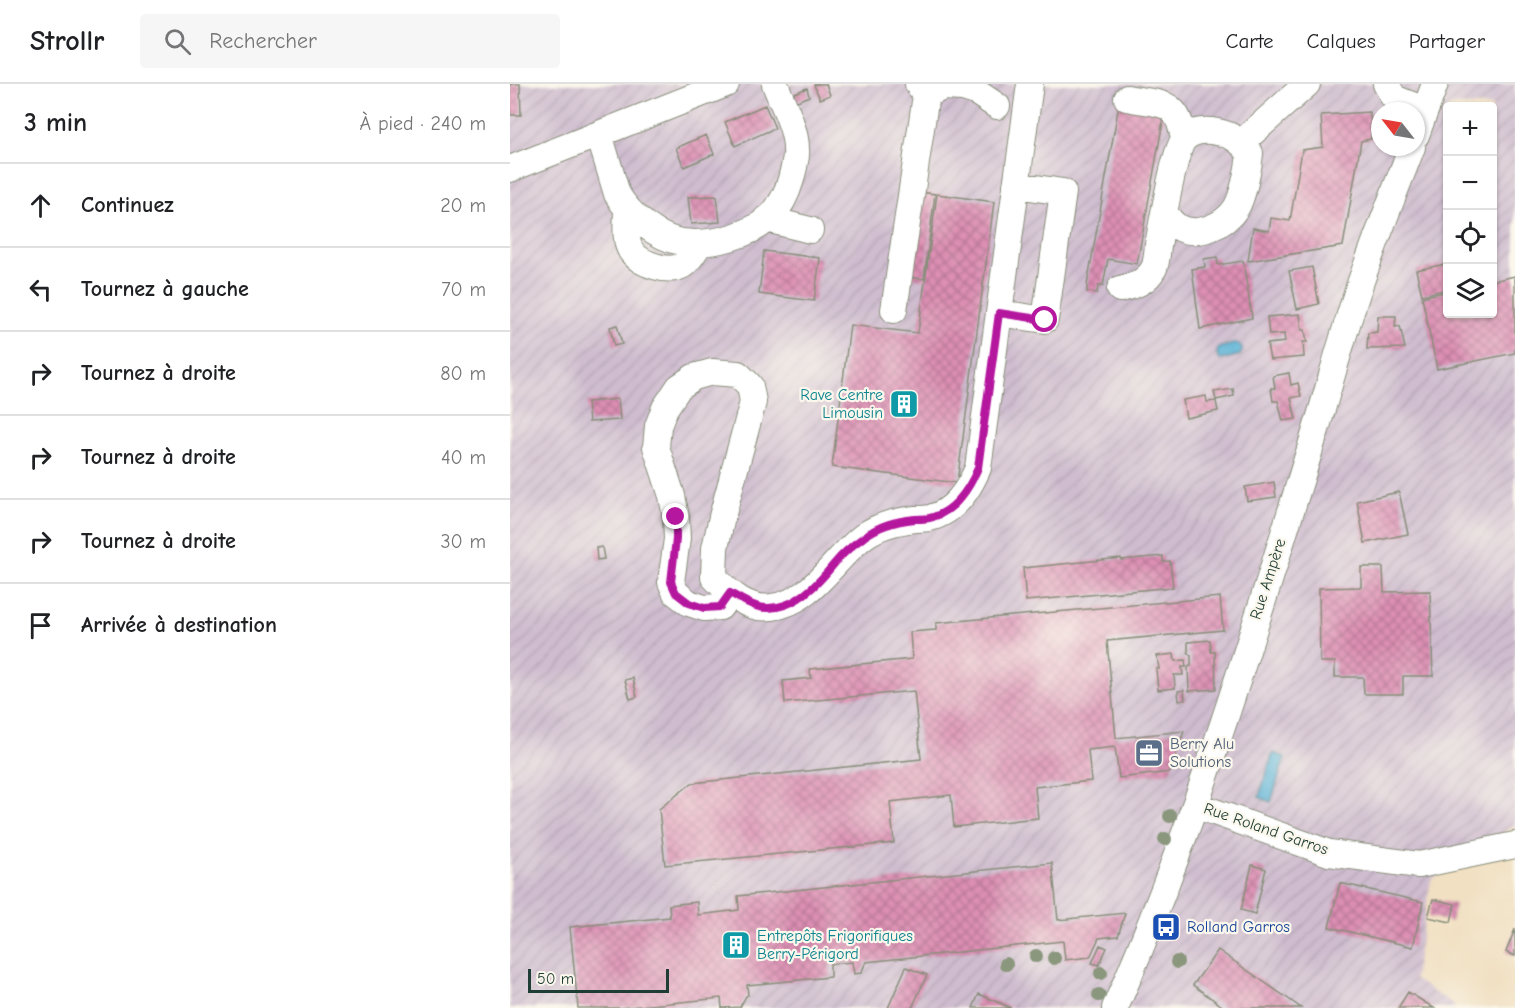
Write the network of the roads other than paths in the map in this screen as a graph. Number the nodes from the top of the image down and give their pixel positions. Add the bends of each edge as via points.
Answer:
1 (726, 84) edge
2 (774, 84) edge
3 (1029, 84) edge
4 (1306, 84) edge
5 (1386, 84) edge
6 (1435, 84) edge
7 (922, 90) edge
8 (1143, 95) edge
9 (1404, 102) edge
10 (997, 106) dead end
11 (1425, 110) edge
12 (599, 134) junction
13 (1184, 139) junction
14 (1242, 142) junction
15 (1409, 156) edge
16 (510, 169) edge
17 (1016, 185) junction
18 (1165, 214) junction
19 (765, 219) junction
20 (810, 230) dead end
21 (1193, 230) junction
22 (1154, 267) junction
23 (1120, 289) dead end
24 (894, 310) dead end
25 (999, 313) junction
26 (730, 593) junction
27 (1195, 805) junction
28 (1515, 845) edge
29 (1114, 1008) edge

1 - 12 street
2 - 19 street via 796,137 797,152 786,195 776,211
3 - 17 street
4 - 14 street
5 - 9 street via 1394,98
6 - 11 street
7 - 10 street via 963,88
7 - 24 street
8 - 13 street via 1166,104 1176,114
12 - 16 street
12 - 19 street via 617,194 641,221 664,236 680,242 718,242
13 - 14 street via 1195,132 1210,131 1228,134
13 - 18 street
14 - 21 street via 1250,153 1249,169 1237,207 1223,223
15 - 27 street, Rue Ampère via 1360,285
17 - 25 street
17 - 25 street via 1063,192 1062,204 1045,320
18 - 21 street via 1180,229
18 - 22 street
19 - 20 street
21 - 22 street
22 - 23 street via 1136,285
25 - 26 street via 978,468 962,497 933,518 896,521 865,536 834,563 824,578 786,605 754,607
26 - 26 street via 714,577 715,548 753,402 750,386 738,374 712,372 693,377 679,387 658,426 656,447 676,517 671,582 676,593 704,608 720,607
27 - 28 street, Rue Roland Garros via 1329,853 1419,865
27 - 29 street, Rue Ampère

